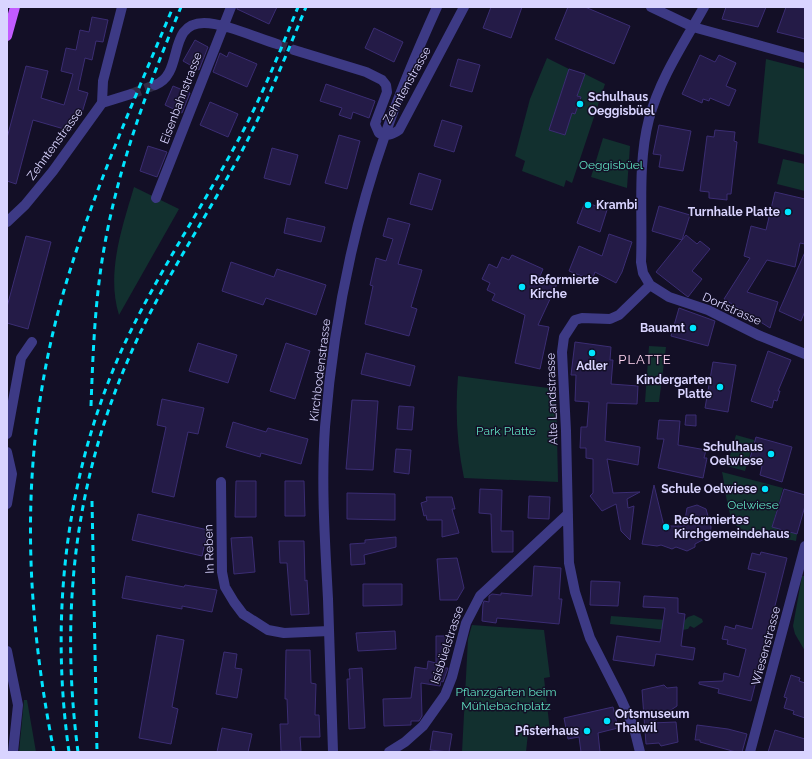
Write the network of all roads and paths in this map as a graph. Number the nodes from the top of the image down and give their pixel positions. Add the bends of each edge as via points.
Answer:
1 (15, 7) edge
2 (122, 7) edge
3 (231, 7) edge
4 (437, 7) edge
5 (464, 7) edge
6 (651, 7) edge
7 (704, 7) edge
8 (222, 27) junction
9 (693, 27) junction
10 (7, 36) edge
11 (277, 44) tunnel mouth
12 (294, 50) tunnel mouth
13 (805, 58) edge
14 (155, 85) tunnel mouth
15 (131, 94) tunnel mouth
16 (102, 103) junction
17 (384, 135) junction
18 (156, 198) dead end
19 (7, 222) edge
20 (650, 285) junction
21 (32, 342) dead end
22 (805, 354) edge
23 (7, 434) edge
24 (7, 452) edge
25 (221, 482) dead end
26 (7, 504) edge
27 (568, 514) junction
28 (805, 546) edge
29 (329, 631) junction
30 (7, 651) edge
31 (13, 752) edge
32 (333, 752) edge
33 (389, 752) edge
34 (640, 752) edge
35 (750, 752) edge

1 - 10 main road
2 - 16 street via 103,81
3 - 8 street, Eisenbahnstrasse
4 - 17 street, Kirchbodenstrasse via 408,71
5 - 17 street, Zehntenstrasse via 399,130
6 - 9 street
7 - 9 street
8 - 11 street
8 - 14 street via 200,23 188,30 179,41 170,74 164,81
8 - 18 street, Eisenbahnstrasse
9 - 13 street
9 - 20 street via 681,44 657,96 644,144 641,262 643,273
12 - 17 street, Zehntenstrasse via 366,72 382,80 387,92 375,124 379,133
15 - 16 street
16 - 19 street, Zehntenstrasse via 53,171
17 - 29 street, Kirchbodenstrasse via 345,278 325,427 323,507
20 - 22 street, Dorfstrasse via 669,297 708,310 758,335
20 - 27 street, Alte Landstrasse via 615,317 575,320 564,337 562,352
21 - 23 street via 21,358
24 - 26 street via 12,474
25 - 29 street, In Reben via 222,572 225,587 234,602 243,614 268,630 284,633
27 - 33 street, Isisbüelstrasse via 480,596 466,623 452,677 444,695 423,726
27 - 34 street, Alte Landstrasse via 569,563 575,592 590,638 634,728
28 - 35 street, Wiesenstrasse
29 - 32 street, Kirchbodenstrasse
30 - 31 street via 18,705

